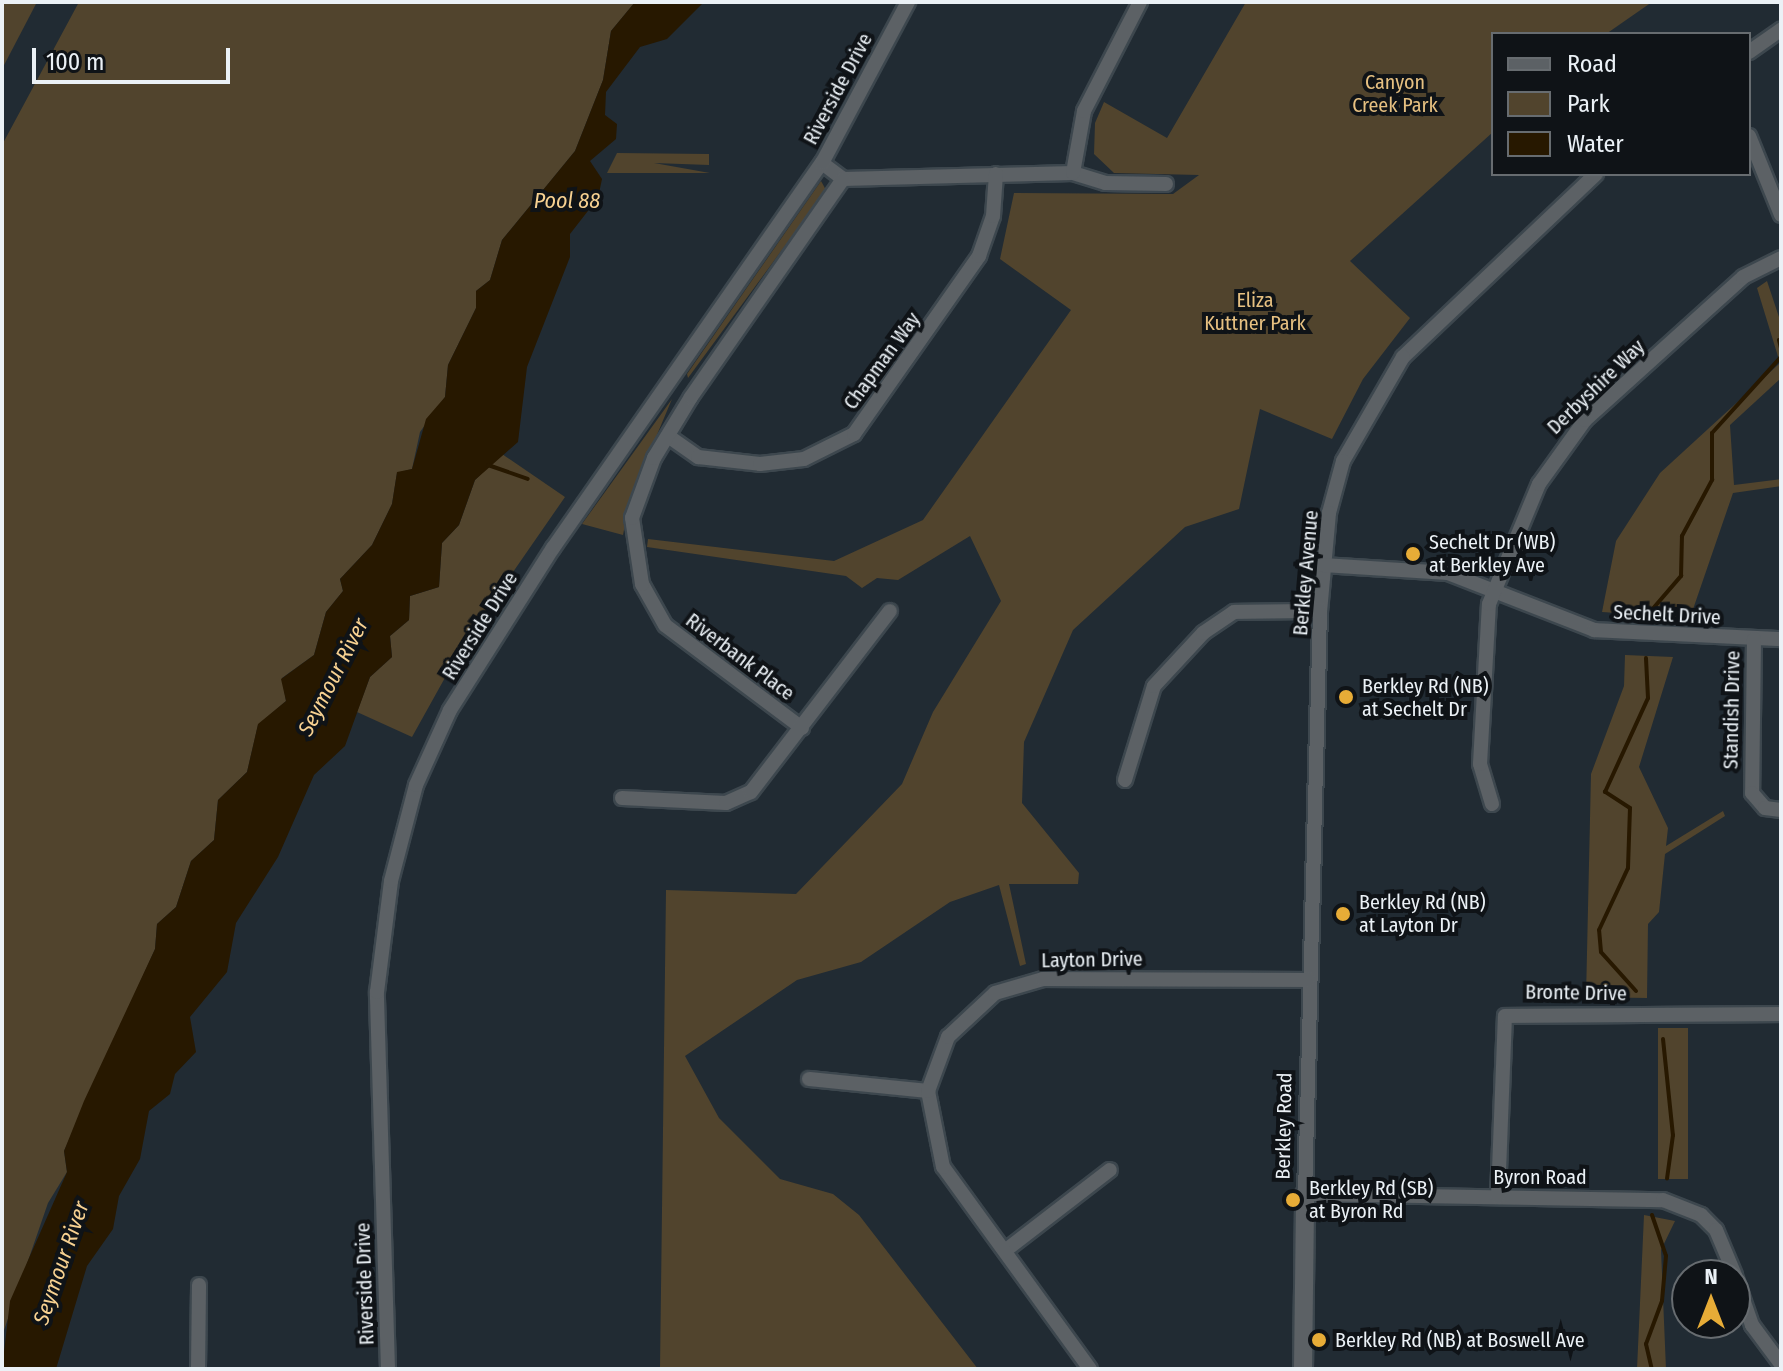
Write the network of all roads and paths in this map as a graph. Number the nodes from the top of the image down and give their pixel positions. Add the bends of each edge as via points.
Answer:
1 (908, 2) edge
2 (1140, 2) edge
3 (1781, 30) edge
4 (1751, 51) edge
5 (1751, 141) edge
6 (822, 163) junction
7 (1073, 173) junction
8 (996, 174) junction
9 (1594, 176) edge
10 (843, 179) junction
11 (1166, 184) dead end
12 (1781, 215) edge
13 (1781, 258) edge
14 (671, 383) junction
15 (691, 397) junction
16 (668, 436) junction
17 (1323, 565) junction
18 (1493, 590) junction
19 (890, 611) dead end
20 (1320, 611) junction
21 (1754, 639) junction
22 (1781, 639) edge
23 (802, 728) junction
24 (1125, 780) dead end
25 (622, 798) dead end
26 (1492, 804) dead end
27 (1781, 810) edge
28 (1308, 980) junction
29 (1781, 1014) edge
30 (809, 1079) dead end
31 (928, 1091) junction
32 (1110, 1170) dead end
33 (1305, 1194) junction
34 (1498, 1197) junction
35 (1006, 1250) junction
36 (1728, 1259) edge
37 (199, 1285) dead end
38 (1751, 1322) edge
39 (1781, 1364) edge
40 (198, 1369) edge
41 (388, 1369) edge
42 (1090, 1369) edge
43 (1303, 1369) edge

1 - 6 street, Riverside Drive
2 - 7 street via 1084,111
3 - 4 street
5 - 12 street
6 - 10 street
6 - 14 street, Riverside Drive
7 - 8 street
7 - 11 street via 1105,183
8 - 10 street
8 - 16 street, Chapman Way via 993,216 979,256 854,434 804,459 760,464 698,457
9 - 17 street, Berkley Avenue via 1403,357 1343,461
10 - 15 street
13 - 18 street, Derbyshire Way via 1743,277 1556,453
14 - 15 street
14 - 41 street, Riverside Drive via 450,710 408,808 377,992
15 - 16 street
16 - 23 street, Riverbank Place via 632,518 633,558 647,597 682,642
17 - 18 street, Sechelt Drive via 1425,570
17 - 20 street, Berkley Avenue
18 - 21 street, Sechelt Drive via 1594,630
18 - 26 street via 1480,764
19 - 23 street
20 - 24 street via 1234,612 1203,633 1154,686
20 - 28 street, Berkley Avenue
21 - 22 street, Sechelt Drive
21 - 27 street, Standish Drive via 1752,793 1765,808
23 - 25 street via 739,800
28 - 31 street, Layton Drive via 1063,978 1010,987 959,1022
28 - 33 street, Berkley Road
29 - 34 street, Bronte Drive via 1505,1016
30 - 31 street
31 - 35 street via 943,1167
32 - 35 street
33 - 34 street, Byron Road
33 - 43 street, Berkley Road
34 - 36 street, Byron Road via 1643,1197 1686,1207 1716,1230
35 - 42 street
37 - 40 street
38 - 39 street, Byron Road

